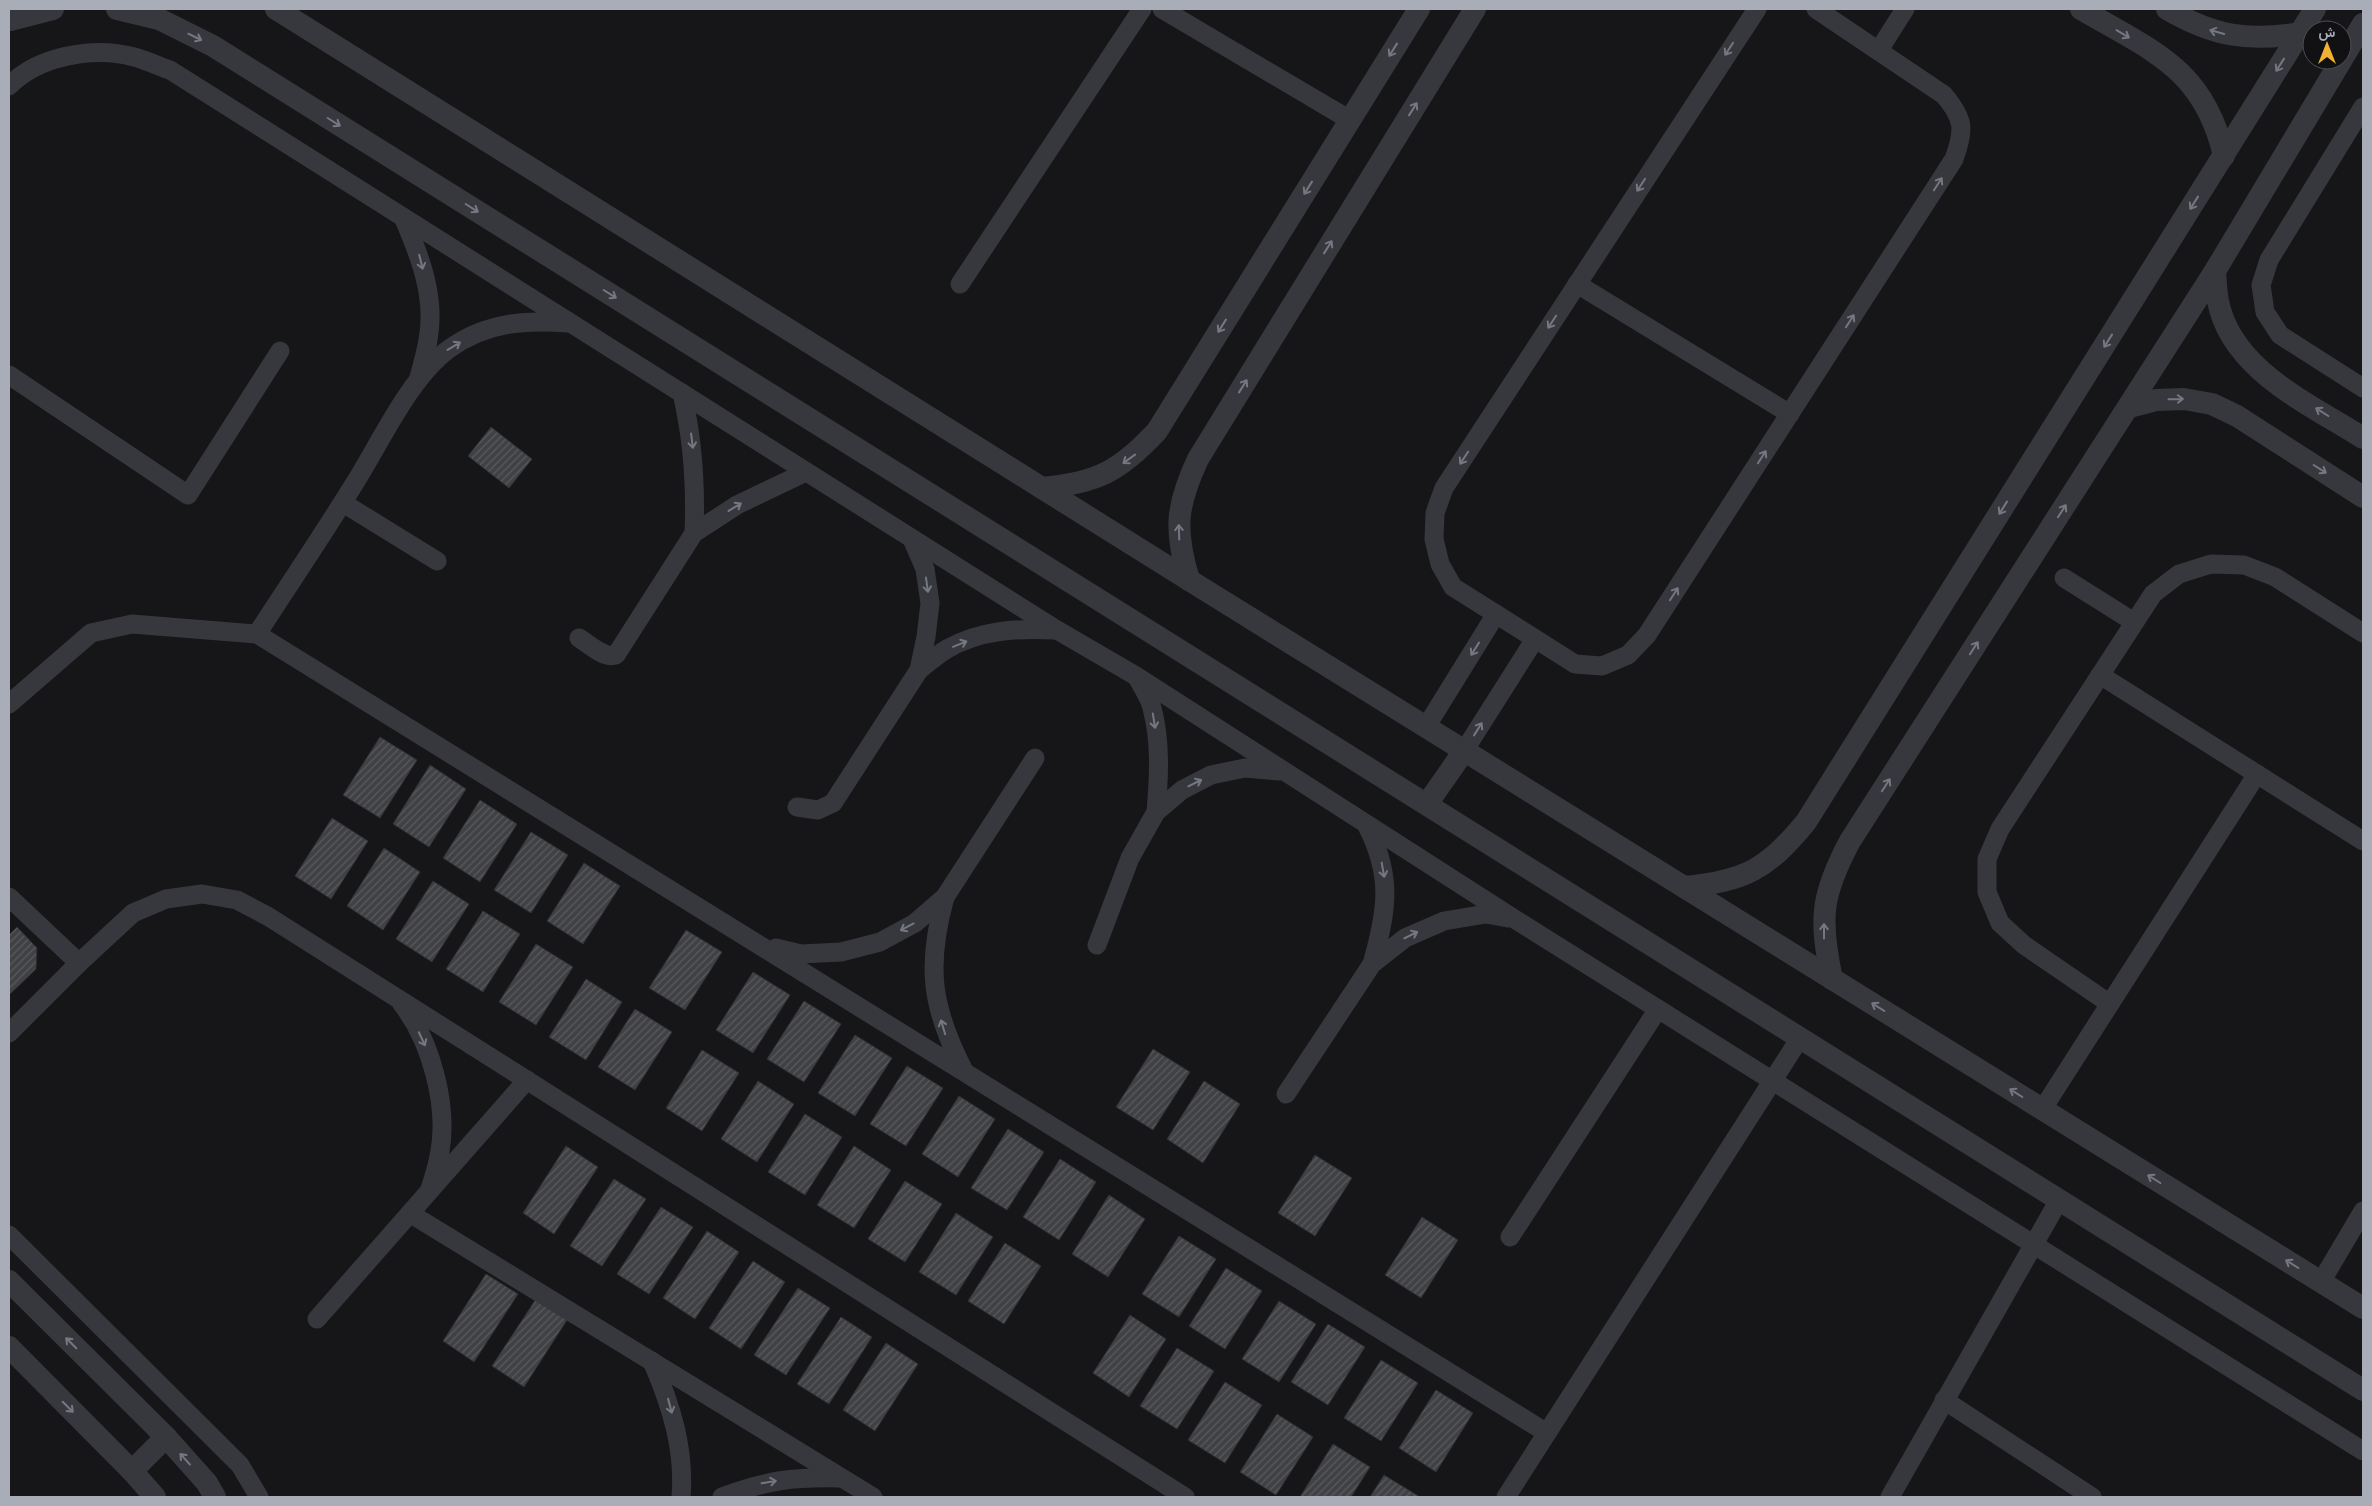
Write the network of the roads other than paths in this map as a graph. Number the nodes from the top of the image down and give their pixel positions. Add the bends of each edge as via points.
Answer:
1 (53, 9) edge
2 (117, 9) edge
3 (276, 9) edge
4 (1142, 9) edge
5 (1162, 9) edge
6 (1419, 9) edge
7 (1475, 9) edge
8 (1757, 9) edge
9 (1816, 9) edge
10 (1905, 9) edge
11 (2081, 9) edge
12 (2167, 9) edge
13 (2315, 9) edge
14 (155, 14) edge
15 (12, 17) edge
16 (2300, 33) junction
17 (2360, 34) edge
18 (1879, 50) junction
19 (9, 86) edge
20 (2363, 107) edge
21 (1350, 120) junction
22 (2224, 156) junction
23 (403, 217) junction
24 (2215, 271) junction
25 (960, 284) dead end
26 (1577, 284) junction
27 (572, 324) junction
28 (280, 351) dead end
29 (9, 376) edge
30 (418, 379) junction
31 (2363, 388) edge
32 (682, 393) junction
33 (2129, 407) junction
34 (1790, 414) junction
35 (2363, 438) edge
36 (806, 472) junction
37 (1042, 488) junction
38 (2363, 497) edge
39 (343, 503) junction
40 (694, 533) junction
41 (912, 539) junction
42 (437, 561) dead end
43 (2064, 578) dead end
44 (1189, 580) junction
45 (1496, 614) junction
46 (2134, 622) junction
47 (1057, 630) junction
48 (2363, 633) edge
49 (257, 634) junction
50 (579, 638) dead end
51 (1535, 639) junction
52 (919, 670) junction
53 (2100, 675) junction
54 (1136, 676) junction
55 (9, 704) edge
56 (1426, 727) junction
57 (1464, 751) junction
58 (1035, 758) dead end
59 (1280, 771) junction
60 (2257, 774) junction
61 (1427, 804) junction
62 (797, 807) dead end
63 (1156, 812) junction
64 (1366, 825) junction
65 (2363, 841) edge
66 (1684, 887) junction
67 (9, 897) edge
68 (945, 897) junction
69 (1516, 920) junction
70 (1096, 945) dead end
71 (762, 946) junction
72 (78, 963) junction
73 (1372, 964) junction
74 (1832, 979) junction
75 (396, 997) junction
76 (2110, 1004) junction
77 (1658, 1009) junction
78 (9, 1033) edge
79 (1800, 1038) junction
80 (964, 1071) junction
81 (527, 1080) junction
82 (1772, 1081) junction
83 (1286, 1094) dead end
84 (2042, 1110) junction
85 (429, 1194) junction
86 (2059, 1200) junction
87 (2363, 1211) edge
88 (411, 1214) junction
89 (9, 1235) edge
90 (1510, 1237) dead end
91 (2032, 1245) junction
92 (9, 1281) edge
93 (2321, 1282) junction
94 (2363, 1308) edge
95 (317, 1320) dead end
96 (9, 1347) edge
97 (652, 1361) junction
98 (2363, 1390) edge
99 (1944, 1400) junction
100 (1548, 1432) junction
101 (166, 1437) junction
102 (2363, 1451) edge
103 (132, 1471) junction
104 (842, 1478) junction
105 (155, 1497) edge
106 (215, 1497) edge
107 (259, 1497) edge
108 (681, 1497) edge
109 (722, 1497) edge
110 (872, 1497) edge
111 (1185, 1497) edge
112 (1506, 1497) edge
113 (1890, 1497) edge
114 (2092, 1497) edge

1 - 15 street
2 - 14 street
3 - 37 street
4 - 25 street
5 - 21 street
6 -> 21 street
44 -> 7 street via 1180,549 1179,518 1185,487 1198,459
8 -> 26 street
9 - 18 street
10 - 18 street
11 -> 22 street via 2170,63 2190,81 2218,129
16 -> 12 street via 2273,38 2245,38 2218,33
13 - 16 street
14 -> 61 street via 221,51
16 -> 22 street
17 - 24 street
34 -> 18 street via 1954,159 1963,136 1959,113 1944,95
19 - 23 street via 20,74 56,58 95,52 134,56 170,70
20 - 31 street via 2269,260 2262,285 2265,312 2280,335
21 -> 37 street via 1157,431 1134,455 1106,474 1075,485
22 -> 66 street via 1806,822 1784,849 1754,871 1720,883
23 - 27 street
23 -> 30 street via 420,256 429,296 428,338
24 - 33 street
35 -> 24 street via 2269,379 2246,358 2228,332 2220,310
26 - 34 street
26 -> 45 street via 1444,488 1435,513 1434,539 1440,564 1452,587
30 -> 27 street via 449,349 486,329 528,320
27 - 32 street
28 - 29 street via 188,495
30 - 39 street
32 - 36 street
32 -> 40 street via 694,462
33 -> 38 street via 2156,400 2184,399 2212,404 2237,416
74 -> 33 street via 1824,944 1824,907 1833,873 1850,841
51 -> 34 street via 1575,664 1602,666 1628,655 1647,635
40 -> 36 street via 737,505
36 - 41 street
37 - 44 street
39 - 42 street
39 - 49 street
40 - 50 street via 616,655 605,655
41 - 47 street
41 -> 52 street via 925,569 930,603
43 - 46 street
44 - 56 street
45 - 51 street
45 -> 56 street
46 - 48 street via 2153,594 2179,574 2211,564 2244,565 2275,577
46 - 53 street
52 -> 47 street via 947,649 982,635 1020,628
47 - 54 street
49 - 55 street via 132,624 115,626 91,633
49 - 71 street
57 -> 51 street
52 - 62 street via 833,803 818,810
53 - 60 street
53 - 76 street via 2000,829 1987,859 1987,892 2000,922 2024,946
54 - 59 street
54 -> 63 street via 1152,707 1158,740 1160,770
56 - 57 street
57 - 61 street
57 - 66 street
58 - 68 street
63 -> 59 street via 1182,790 1211,776 1245,768
59 - 64 street
60 - 65 street
60 - 76 street
61 - 79 street
63 - 70 street via 1130,858
64 - 69 street
64 -> 73 street via 1379,849 1386,887 1383,926
66 - 74 street
67 - 72 street
68 -> 71 street via 915,923 870,945 841,952 801,954
80 -> 68 street via 947,1039 933,968 935,932
73 -> 69 street via 1405,938 1444,921 1486,914
69 - 77 street
71 - 80 street
72 - 75 street via 133,913 166,898 202,894 237,900
72 - 78 street
73 - 83 street
84 -> 74 street
75 - 81 street
75 -> 85 street via 410,1015 430,1057 441,1103 441,1150
76 - 84 street
77 - 82 street
77 - 90 street
79 - 82 street
79 - 86 street
80 - 100 street
81 - 85 street
81 - 111 street
82 - 91 street
82 - 100 street
93 -> 84 street
85 - 88 street
86 - 91 street
86 - 98 street
87 - 93 street
88 - 95 street
88 - 97 street
89 - 107 street via 240,1465
91 - 99 street
91 - 102 street
101 -> 92 street
93 - 94 street
96 -> 103 street
97 - 104 street
97 -> 108 street via 669,1400 679,1440
99 - 113 street
99 - 114 street
100 - 112 street
101 - 103 street
106 -> 101 street
103 - 105 street
109 -> 104 street via 757,1484 800,1477
104 - 110 street

